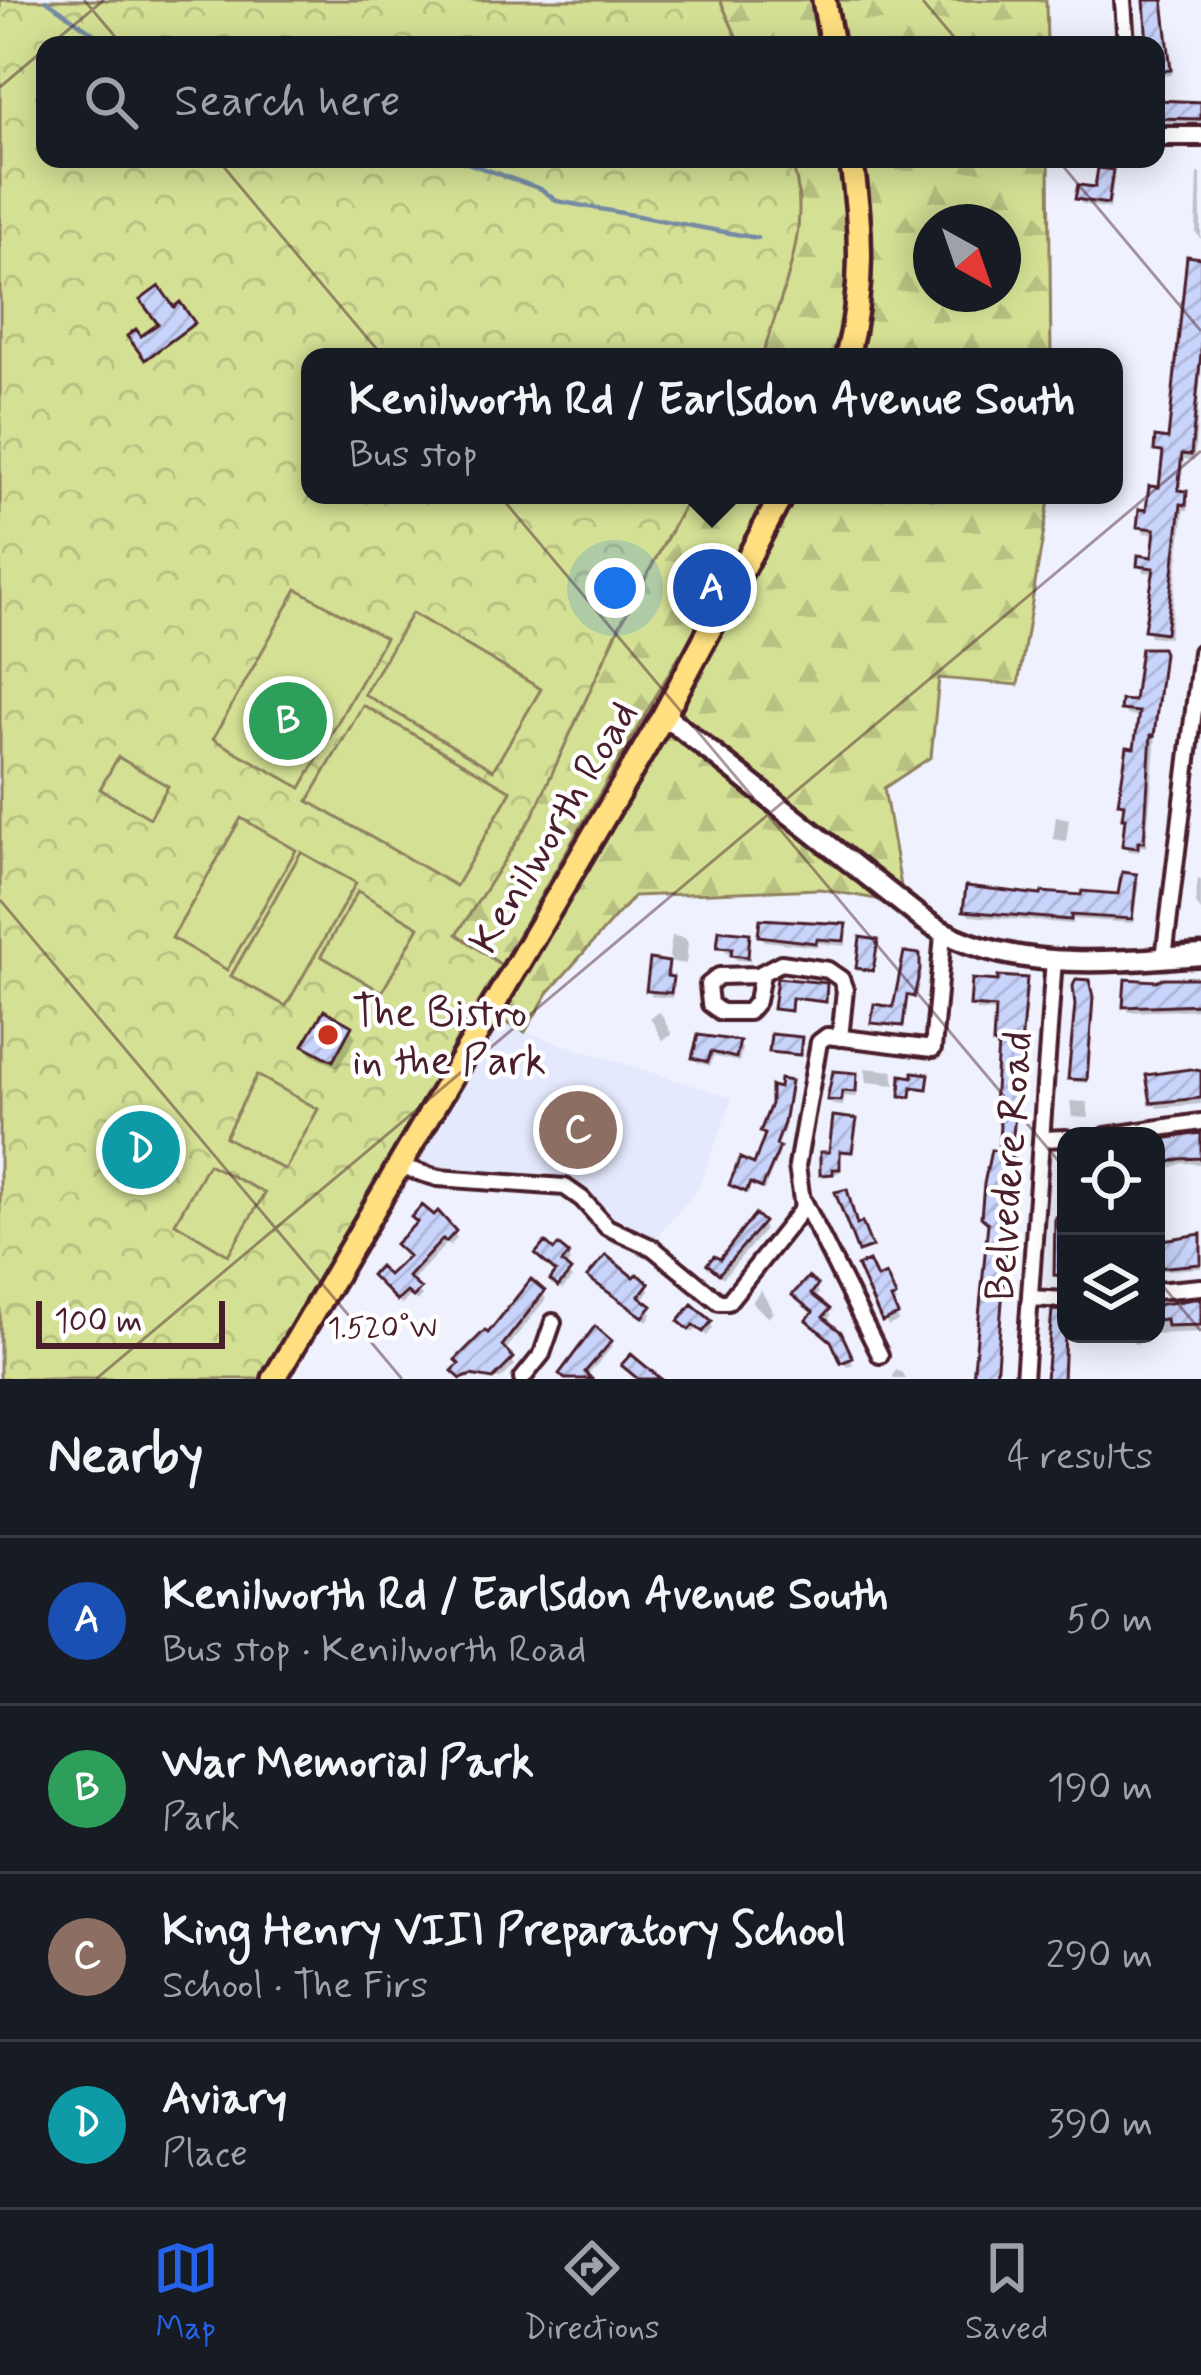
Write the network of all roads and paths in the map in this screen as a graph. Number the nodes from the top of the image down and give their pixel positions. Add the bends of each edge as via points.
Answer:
1 (824, 0) edge
2 (1123, 0) edge
3 (830, 36) edge
4 (1125, 36) edge
5 (1165, 136) edge
6 (1201, 136) edge
7 (852, 168) edge
8 (850, 348) edge
9 (777, 504) edge
10 (1201, 652) edge
11 (664, 715) junction
12 (943, 934) junction
13 (1201, 955) edge
14 (1054, 958) junction
15 (1164, 958) junction
16 (762, 974) dead end
17 (840, 1038) junction
18 (1201, 1122) edge
19 (1165, 1127) edge
20 (1057, 1138) edge
21 (1043, 1139) junction
22 (401, 1166) junction
23 (804, 1202) junction
24 (1201, 1287) edge
25 (1165, 1290) edge
26 (1030, 1298) junction
27 (1057, 1300) edge
28 (554, 1322) dead end
29 (880, 1355) dead end
30 (274, 1379) edge
31 (522, 1379) edge
32 (1024, 1379) edge

1 - 3 main road
2 - 4 street
5 - 6 street
7 - 8 main road via 862,252
9 - 11 main road, Kenilworth Road
10 - 15 street
11 - 12 main road
11 - 22 main road, Kenilworth Road
12 - 14 main road
12 - 17 street via 933,1049
13 - 15 main road
14 - 15 main road
14 - 21 street, Belvedere Road
16 - 17 street via 786,963 837,974 845,990
17 - 23 street via 819,1042 796,1166
18 - 19 street
20 - 21 street
21 - 26 street, Belvedere Road
22 - 23 street via 438,1178 565,1187 607,1227 653,1248 722,1303
22 - 30 main road, Kenilworth Road
23 - 29 street
24 - 25 street
26 - 27 street
26 - 32 street, Belvedere Road
28 - 31 street

